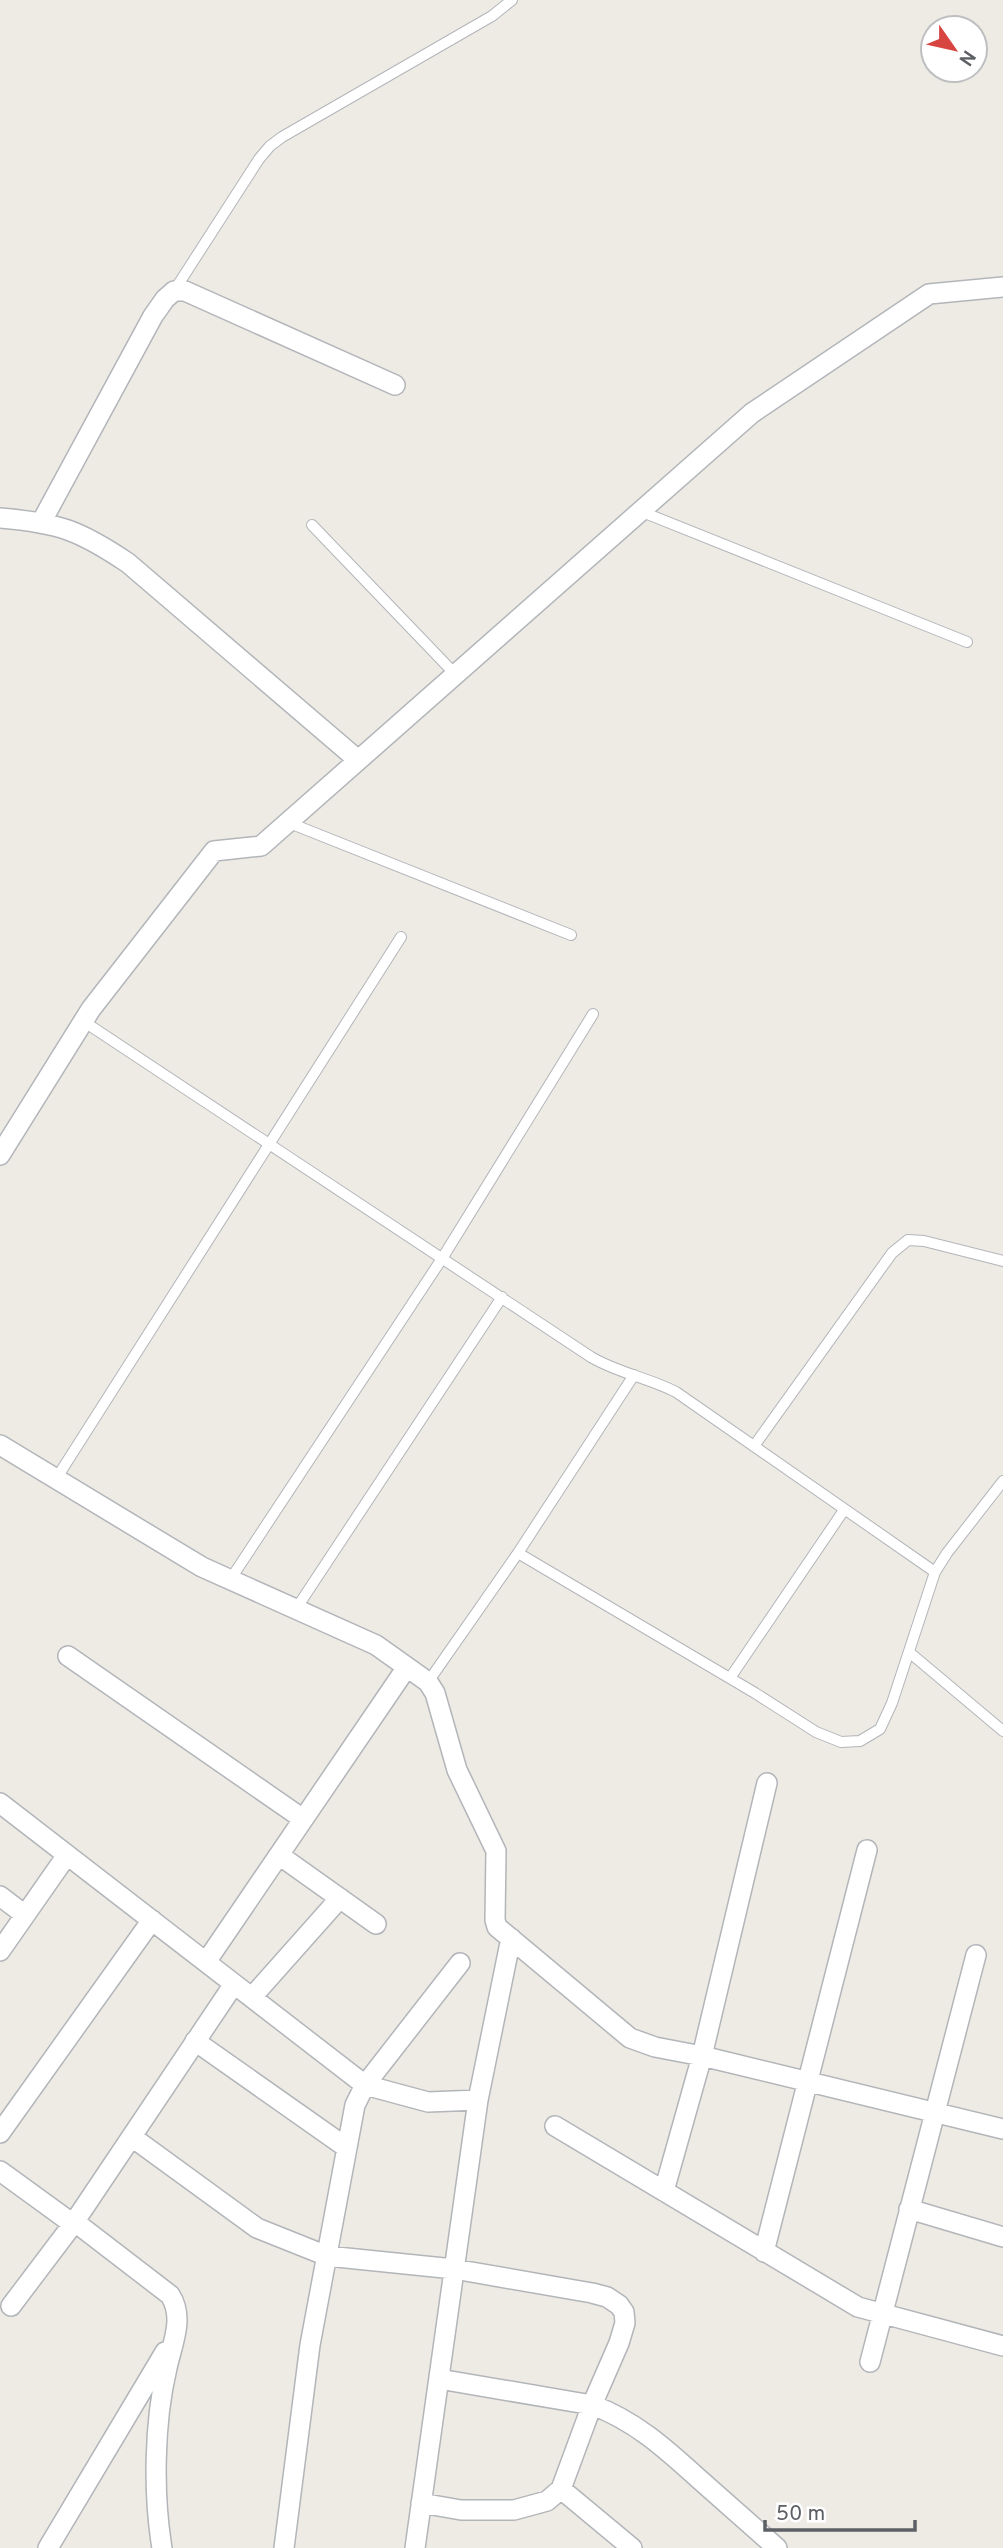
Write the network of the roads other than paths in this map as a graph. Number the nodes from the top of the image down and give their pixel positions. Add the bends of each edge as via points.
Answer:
1 (512, 0) edge
2 (1003, 287) edge
3 (174, 291) junction
4 (395, 385) dead end
5 (639, 511) junction
6 (0, 518) edge
7 (42, 521) junction
8 (312, 525) dead end
9 (967, 642) dead end
10 (455, 674) junction
11 (358, 760) junction
12 (287, 822) junction
13 (571, 935) dead end
14 (401, 937) dead end
15 (593, 1014) dead end
16 (83, 1021) junction
17 (268, 1143) junction
18 (0, 1155) edge
19 (443, 1257) junction
20 (1003, 1261) edge
21 (502, 1297) junction
22 (634, 1375) junction
23 (0, 1445) edge
24 (754, 1446) junction
25 (56, 1479) junction
26 (1003, 1481) edge
27 (845, 1510) junction
28 (518, 1553) junction
29 (935, 1572) junction
30 (230, 1580) junction
31 (296, 1609) junction
32 (909, 1652) junction
33 (68, 1656) dead end
34 (407, 1667) junction
35 (730, 1678) junction
36 (428, 1682) junction
37 (1003, 1731) edge
38 (767, 1783) dead end
39 (0, 1803) edge
40 (303, 1819) junction
41 (867, 1850) dead end
42 (67, 1854) junction
43 (279, 1855) junction
44 (0, 1896) edge
45 (340, 1898) junction
46 (25, 1915) junction
47 (152, 1920) junction
48 (376, 1924) dead end
49 (511, 1938) junction
50 (0, 1951) edge
51 (976, 1955) dead end
52 (206, 1962) junction
53 (460, 1963) dead end
54 (234, 1984) junction
55 (252, 1997) junction
56 (195, 2041) junction
57 (702, 2056) junction
58 (809, 2082) junction
59 (365, 2085) junction
60 (478, 2100) junction
61 (934, 2112) junction
62 (555, 2126) dead end
63 (1003, 2129) edge
64 (0, 2133) edge
65 (132, 2137) junction
66 (347, 2148) junction
67 (0, 2171) edge
68 (664, 2191) junction
69 (909, 2209) junction
70 (74, 2223) junction
71 (1003, 2237) edge
72 (764, 2252) junction
73 (327, 2256) junction
74 (454, 2269) junction
75 (11, 2306) dead end
76 (882, 2315) junction
77 (175, 2336) junction
78 (1003, 2346) edge
79 (870, 2362) dead end
80 (439, 2379) junction
81 (592, 2404) junction
82 (561, 2489) junction
83 (421, 2503) junction
84 (48, 2548) edge
85 (162, 2548) edge
86 (284, 2548) edge
87 (415, 2548) edge
88 (632, 2548) edge
89 (777, 2548) edge

1 - 3 lane via 270,146
2 - 5 street via 929,294 752,413
3 - 4 street via 185,291
3 - 7 street via 153,316
5 - 9 lane
5 - 10 street
6 - 7 street
7 - 11 street via 86,536 128,563
8 - 10 lane
10 - 11 street
11 - 12 street
12 - 13 lane
12 - 16 street via 261,846 214,851
14 - 17 lane
15 - 19 lane
16 - 17 lane
16 - 18 street
17 - 19 lane
17 - 25 lane
19 - 21 lane
19 - 30 lane
20 - 24 lane via 908,1240 892,1253
21 - 22 lane via 591,1357
21 - 31 lane
22 - 24 lane via 676,1392
22 - 28 lane
23 - 25 street
24 - 27 lane
25 - 30 street
26 - 29 lane
27 - 29 lane
27 - 35 lane
28 - 35 lane
28 - 36 lane
29 - 32 lane
30 - 31 street
31 - 34 street via 376,1645
32 - 35 lane via 880,1729 860,1741 841,1742 816,1732
32 - 37 lane
33 - 40 street
34 - 36 street
34 - 40 street
36 - 49 street via 457,1769 496,1851 495,1920
38 - 57 street
39 - 42 street
40 - 43 street
41 - 58 street
42 - 46 street
42 - 47 street
43 - 45 street
43 - 52 street
44 - 46 street
45 - 48 street
45 - 55 street
46 - 50 street
47 - 52 street
47 - 64 street
49 - 57 street via 630,2038 655,2048
49 - 60 street
51 - 61 street
52 - 54 street
53 - 59 street
54 - 55 street
54 - 56 street
55 - 59 street
56 - 65 street
56 - 66 street
57 - 58 street
57 - 68 street
58 - 61 street
58 - 72 street
59 - 60 street via 428,2102
59 - 66 street via 355,2105
60 - 74 street
61 - 63 street
61 - 69 street
62 - 68 street
65 - 70 street
65 - 73 street via 257,2228
66 - 73 street
67 - 70 street
68 - 72 street
69 - 71 street
69 - 76 street
70 - 75 street
70 - 77 street via 170,2295 177,2306
72 - 76 street via 858,2307
73 - 74 street
73 - 86 street via 310,2345
74 - 80 street
74 - 81 street via 592,2293 619,2305 625,2323
76 - 78 street
76 - 79 street
77 - 84 street
77 - 85 street via 160,2417 156,2494
80 - 81 street
80 - 83 street
81 - 82 street
81 - 89 street via 633,2424 660,2444
82 - 83 street via 547,2501 514,2510 461,2510
82 - 88 street
83 - 87 street

